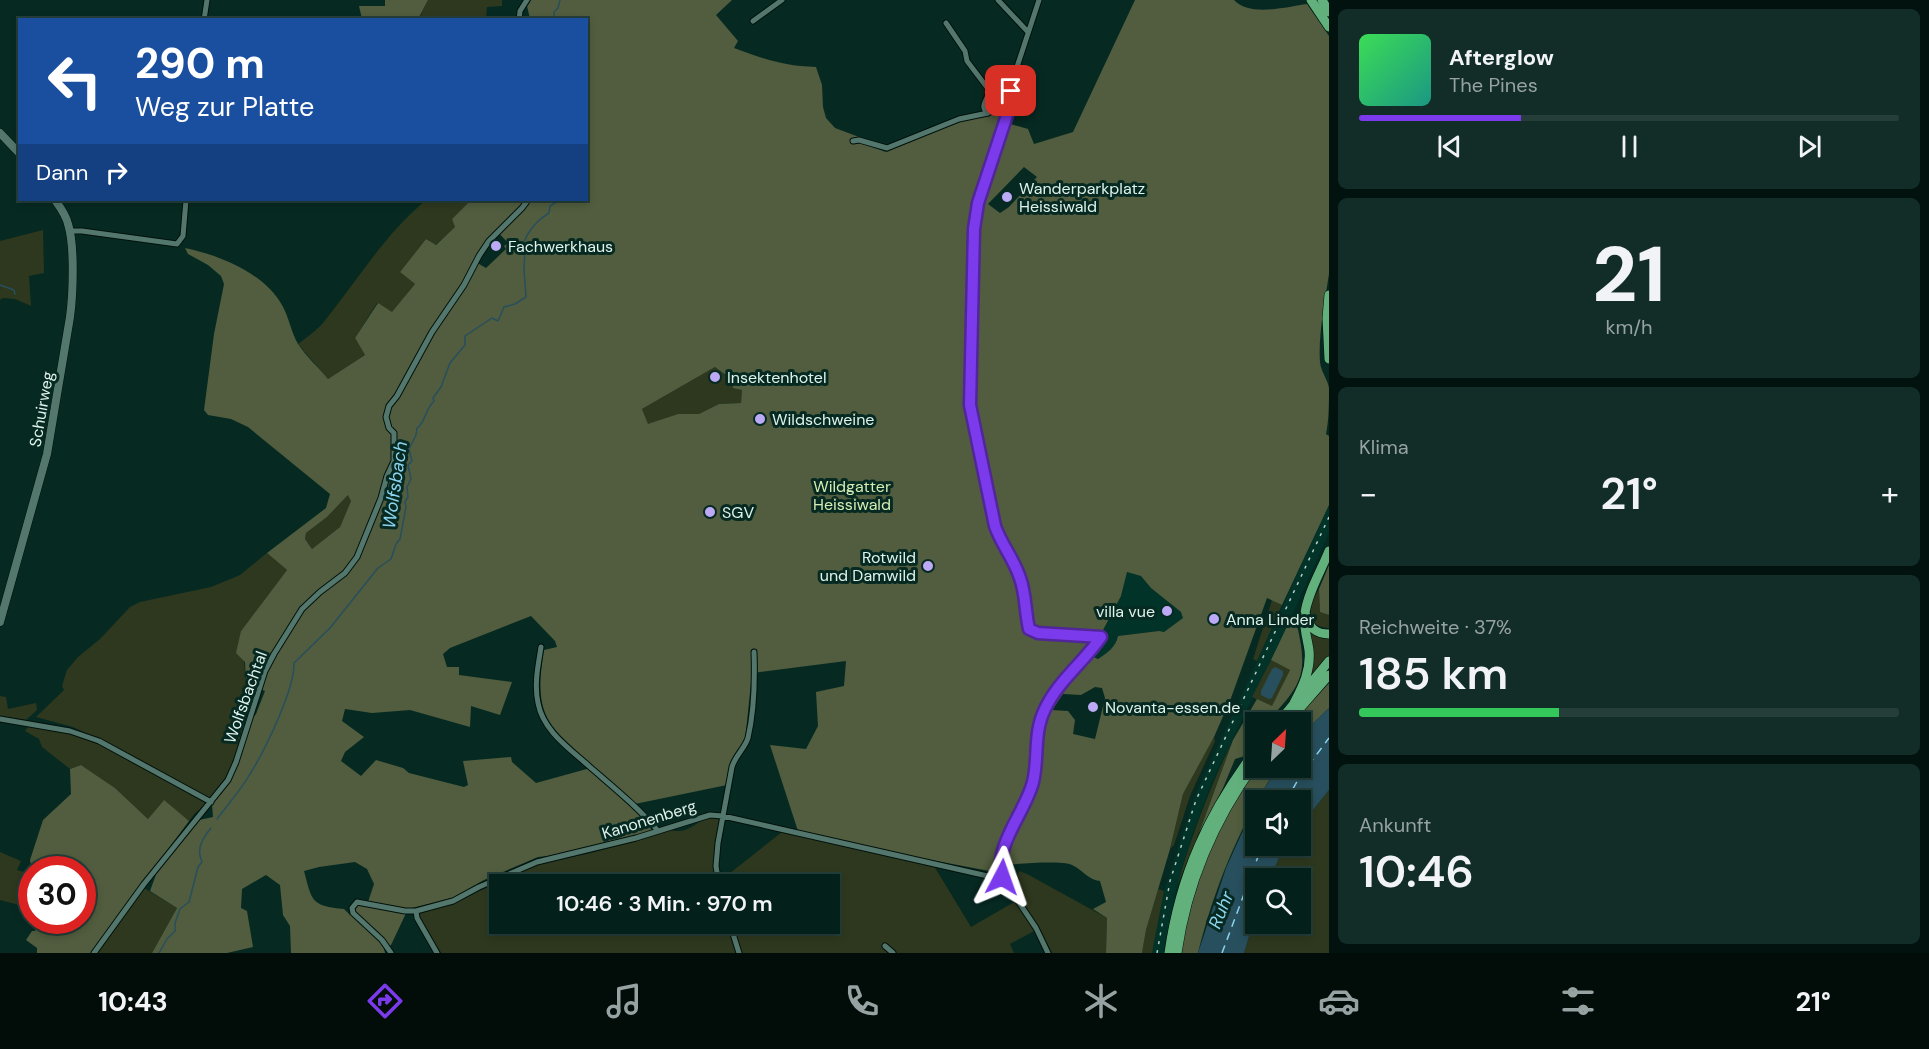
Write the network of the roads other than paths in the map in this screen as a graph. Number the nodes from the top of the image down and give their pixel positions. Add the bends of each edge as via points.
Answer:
1 (207, 0) edge
2 (527, 0) edge
3 (782, 0) edge
4 (998, 0) edge
5 (1039, 0) edge
6 (1311, 0) edge
7 (1322, 0) edge
8 (1329, 12) edge
9 (204, 18) edge
10 (519, 18) edge
11 (753, 21) dead end
12 (946, 23) dead end
13 (1329, 27) edge
14 (1028, 32) junction
15 (1010, 97) junction
16 (988, 113) junction
17 (0, 134) edge
18 (853, 141) dead end
19 (18, 152) edge
20 (56, 201) edge
21 (186, 201) edge
22 (527, 201) edge
23 (70, 231) junction
24 (1329, 295) edge
25 (1329, 358) edge
26 (1329, 551) edge
27 (1305, 611) junction
28 (0, 622) edge
29 (1329, 634) edge
30 (541, 647) dead end
31 (754, 652) dead end
32 (1329, 661) edge
33 (1329, 675) edge
34 (1294, 703) junction
35 (1287, 712) edge
36 (1297, 712) edge
37 (0, 719) edge
38 (1245, 765) edge
39 (1246, 778) edge
40 (211, 802) junction
41 (723, 816) junction
42 (658, 831) junction
43 (717, 874) edge
44 (1002, 877) junction
45 (416, 911) junction
46 (733, 934) edge
47 (885, 946) dead end
48 (94, 953) edge
49 (391, 953) edge
50 (437, 953) edge
51 (739, 953) edge
52 (893, 953) edge
53 (1048, 953) edge
54 (1169, 953) edge
55 (1177, 953) edge

1 - 9 street
2 - 10 street
3 - 11 street
4 - 14 street
5 - 14 street
6 - 13 main road
7 - 8 main road
12 - 16 street via 989,90 983,105
14 - 15 street
15 - 16 street
15 - 44 street via 975,218 972,417 995,526 1020,575 1029,629 1101,637 1051,698 1041,718 1033,783 1004,849
16 - 18 street via 959,119 887,148
17 - 19 main road
20 - 23 main road, Schuirweg
21 - 23 street via 183,236 177,244
22 - 40 street, Wolfsbachtal via 489,241 389,406 386,417 394,433 393,461 357,557 345,573 302,609 274,654 236,762
23 - 28 main road, Schuirweg via 72,307 47,454
24 - 25 main road
26 - 27 main road
27 - 29 main road via 1308,624 1315,631
27 - 34 main road via 1309,664
30 - 42 street via 536,682 538,703 549,728
31 - 41 street via 755,678 747,740 734,759
32 - 34 main road
33 - 36 main road
34 - 35 main road
37 - 40 street via 70,731 99,741
38 - 54 main road via 1207,826 1181,893
39 - 55 main road via 1213,830 1199,863 1188,895
40 - 48 street, Wolfsbachtal
41 - 42 street, Kanonenberg via 710,815
41 - 43 street
41 - 44 street, Kanonenberg
42 - 45 street, Kanonenberg via 537,862 453,901
44 - 53 street
45 - 49 street, Kanonenberg via 357,902 352,908
45 - 50 street
46 - 51 street
47 - 52 street

